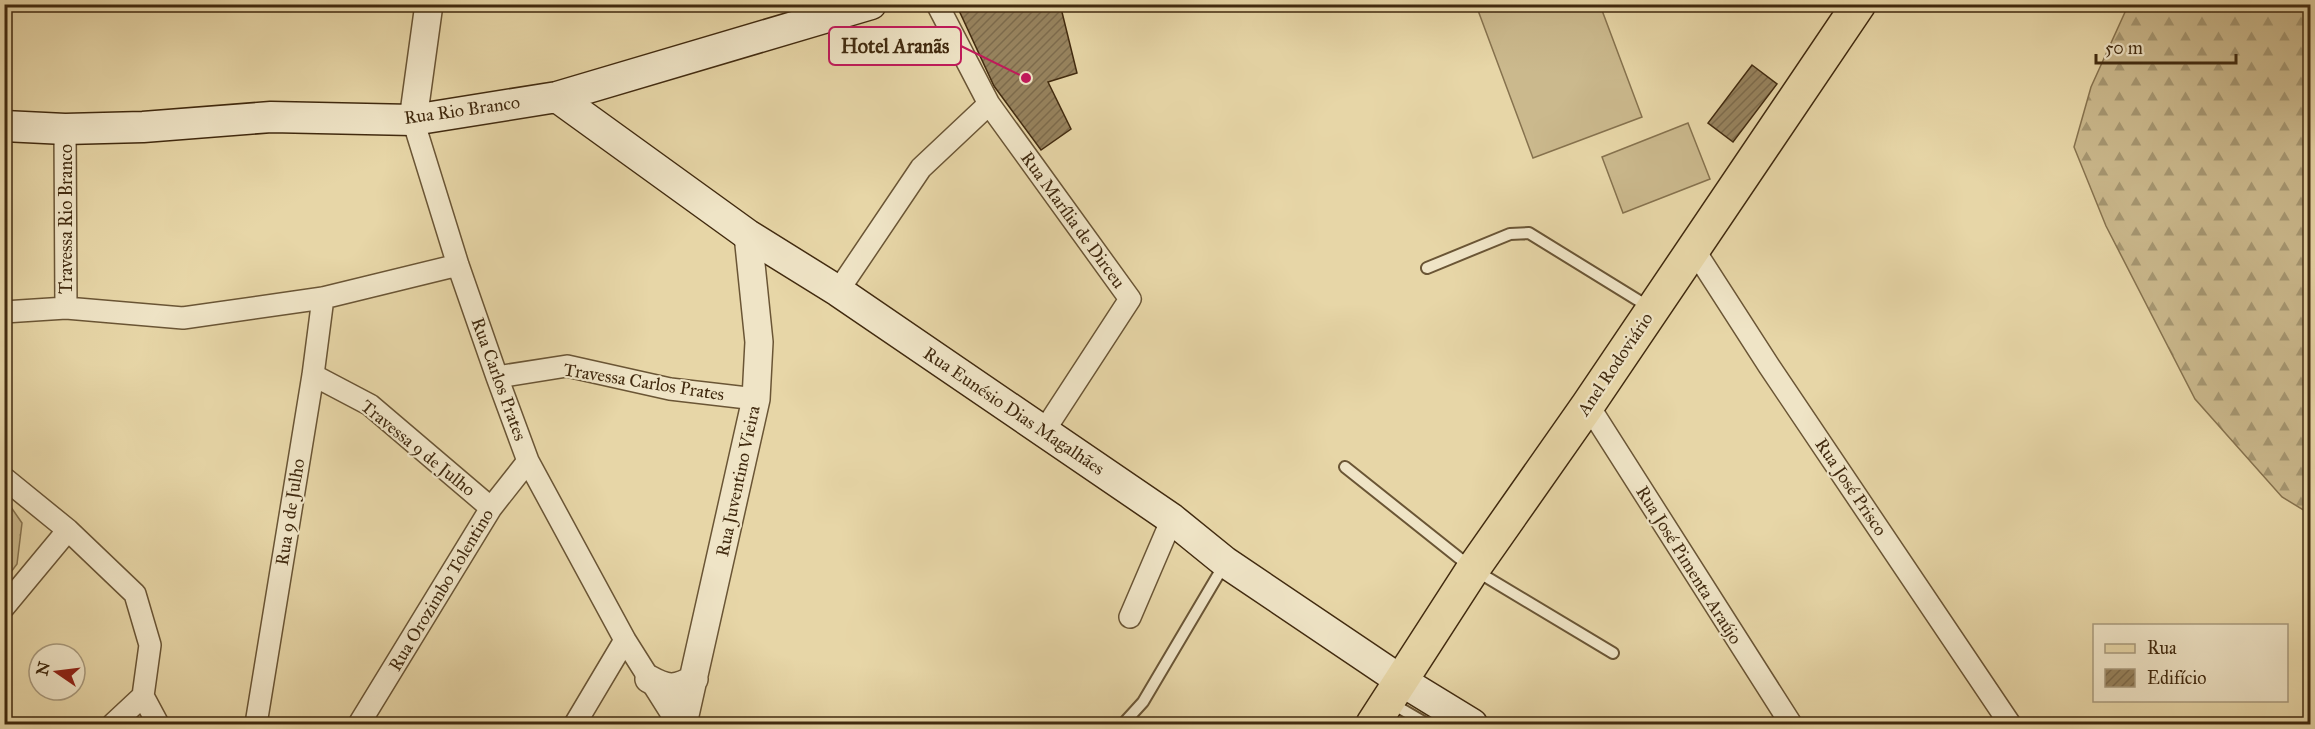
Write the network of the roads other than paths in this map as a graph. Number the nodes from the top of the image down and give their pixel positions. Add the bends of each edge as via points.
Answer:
1 (429, 4) edge
2 (871, 4) edge
3 (937, 4) edge
4 (1859, 4) edge
5 (557, 97) junction
6 (989, 104) junction
7 (413, 120) junction
8 (4, 126) edge
9 (65, 129) junction
10 (748, 235) junction
11 (1693, 248) junction
12 (458, 265) junction
13 (1428, 268) dead end
14 (838, 291) junction
15 (323, 298) junction
16 (66, 308) junction
17 (1652, 309) junction
18 (4, 312) edge
19 (313, 375) junction
20 (497, 377) junction
21 (756, 399) junction
22 (1588, 405) junction
23 (1044, 431) junction
24 (528, 460) junction
25 (1345, 467) dead end
26 (4, 478) edge
27 (491, 508) junction
28 (1172, 519) junction
29 (68, 530) junction
30 (1225, 562) junction
31 (1473, 569) junction
32 (4, 607) edge
33 (1130, 617) dead end
34 (625, 640) junction
35 (1613, 653) dead end
36 (649, 679) junction
37 (694, 679) junction
38 (144, 696) junction
39 (1397, 709) edge
40 (113, 724) edge
41 (158, 724) edge
42 (256, 724) edge
43 (359, 724) edge
44 (575, 724) edge
45 (678, 724) edge
46 (683, 724) edge
47 (1124, 724) edge
48 (1427, 724) edge
49 (1472, 724) edge
50 (1791, 724) edge
51 (2010, 724) edge

1 - 7 street, Rua Carlos Prates
2 - 5 main road, Rua Rio Branco
3 - 6 street, Rua Marília de Dirceu
4 - 11 main road, Anel Rodoviário
5 - 7 main road, Rua Rio Branco
5 - 10 main road, Rua Eunésio Dias Magalhães
6 - 14 street via 921,168
6 - 23 street, Rua Marília de Dirceu via 1130,299
7 - 9 main road, Rua Rio Branco via 271,117
7 - 12 street, Rua Carlos Prates
8 - 9 main road, Rua Rio Branco
9 - 16 street, Travessa Rio Branco
10 - 14 main road, Rua Eunésio Dias Magalhães
10 - 21 street, Rua Juventino Vieira via 759,342
11 - 17 main road, Anel Rodoviário
11 - 51 street, Rua José Prisco
12 - 15 street
12 - 20 street, Rua Carlos Prates
13 - 17 lane via 1510,234 1529,233
14 - 23 main road, Rua Eunésio Dias Magalhães
15 - 16 street via 183,318
15 - 19 street, Rua 9 de Julho
16 - 18 street
17 - 22 main road, Anel Rodoviário
19 - 27 street, Travessa 9 de Julho via 370,405
19 - 42 street, Rua 9 de Julho
20 - 21 street, Travessa Carlos Prates via 567,366 670,389
20 - 24 street, Rua Carlos Prates
21 - 37 street, Rua Juventino Vieira
22 - 31 main road, Anel Rodoviário
22 - 50 street, Rua José Pimenta Araújo
23 - 28 main road, Rua Eunésio Dias Magalhães
24 - 27 street, Rua Orozimbo Tolentino
24 - 34 street, Rua Carlos Prates
25 - 31 lane
26 - 29 street
27 - 43 street, Rua Orozimbo Tolentino
28 - 30 main road, Rua Eunésio Dias Magalhães
28 - 33 street
29 - 32 street
29 - 38 street via 135,594 150,645
30 - 39 main road, Rua Eunésio Dias Magalhães
30 - 47 lane via 1143,702
31 - 35 lane
31 - 39 main road, Anel Rodoviário
34 - 36 street, Rua Carlos Prates
34 - 44 street
36 - 37 street via 663,687 680,687
36 - 45 street, Rua Carlos Prates
37 - 46 street, Rua Juventino Vieira
38 - 40 street
38 - 41 street
39 - 48 lane
39 - 49 main road, Rua Eunésio Dias Magalhães

